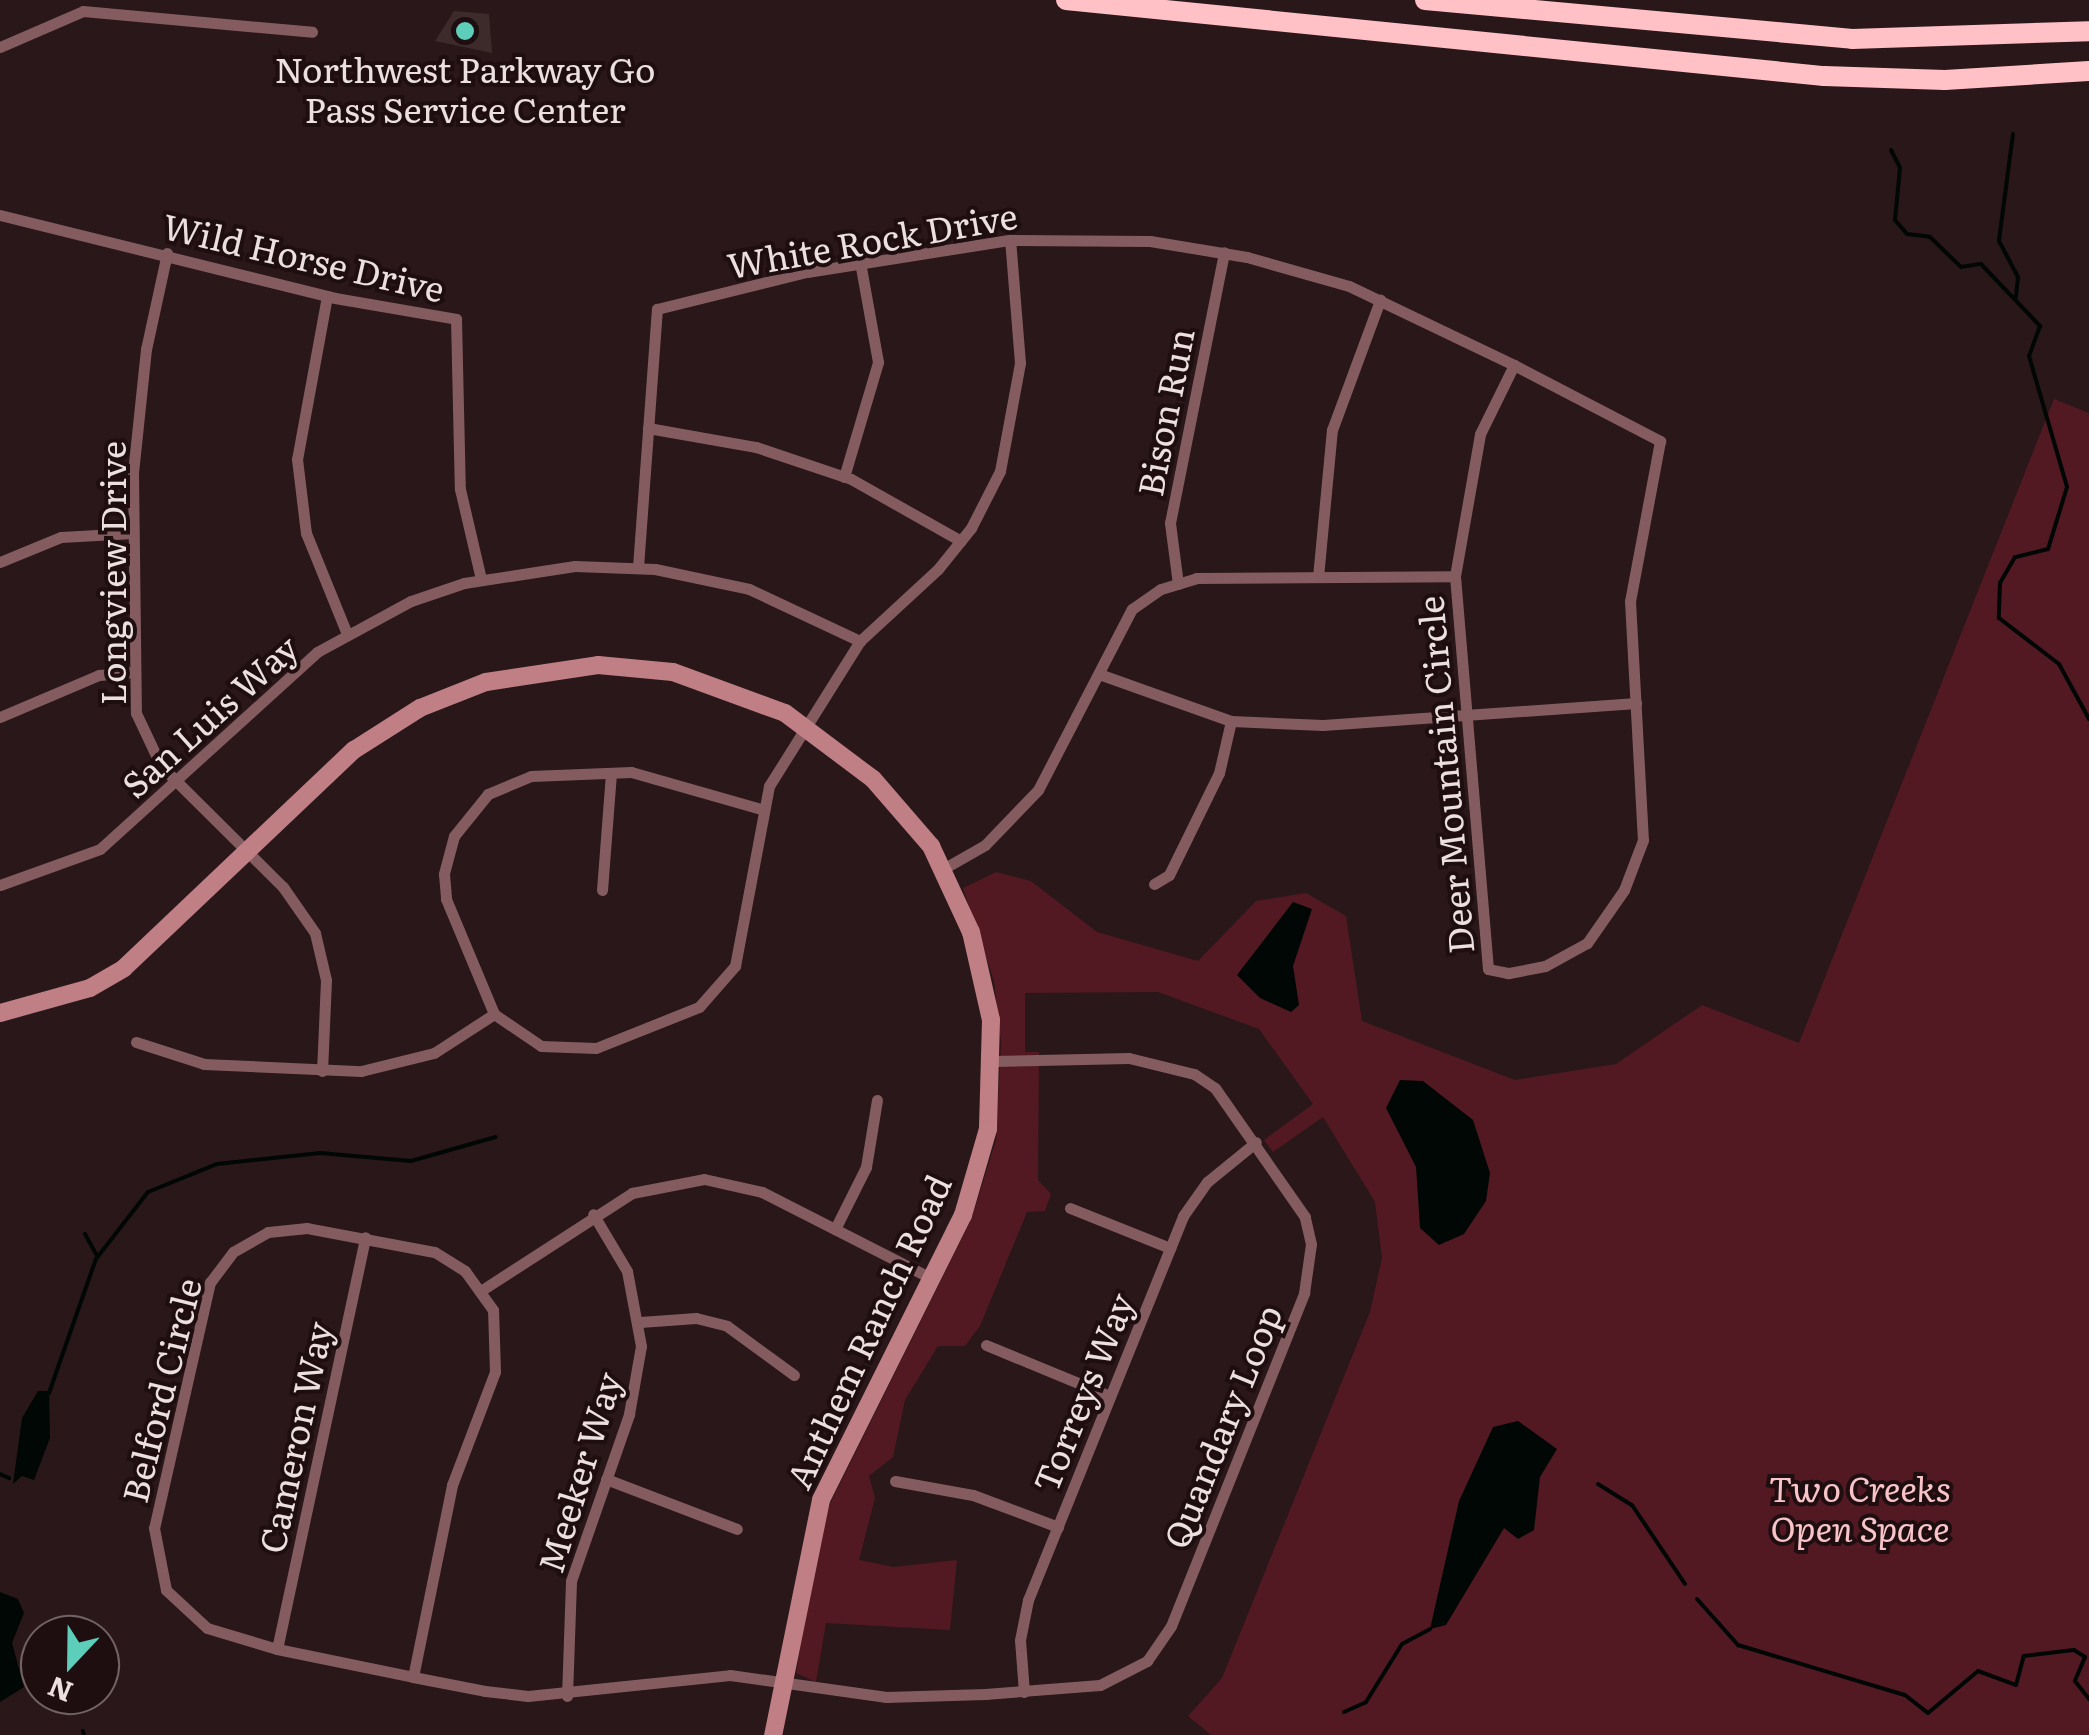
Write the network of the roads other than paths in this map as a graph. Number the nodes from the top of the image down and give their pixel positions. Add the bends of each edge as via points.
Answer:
1 (1066, 0) edge
2 (1425, 0) edge
3 (2089, 31) edge
4 (312, 32) dead end
5 (0, 48) edge
6 (2089, 70) edge
7 (0, 215) edge
8 (1010, 240) junction
9 (1224, 252) junction
10 (167, 253) junction
11 (860, 262) junction
12 (327, 296) junction
13 (1380, 300) junction
14 (1514, 365) junction
15 (648, 428) junction
16 (844, 476) junction
17 (133, 533) junction
18 (961, 541) junction
19 (0, 562) edge
20 (638, 567) junction
21 (1455, 576) junction
22 (1318, 577) junction
23 (481, 579) junction
24 (1178, 584) junction
25 (347, 634) junction
26 (860, 641) junction
27 (135, 672) junction
28 (1099, 674) junction
29 (1636, 703) junction
30 (1465, 716) junction
31 (0, 717) edge
32 (1231, 721) junction
33 (807, 726) junction
34 (611, 772) junction
35 (175, 782) junction
36 (761, 809) junction
37 (248, 854) junction
38 (944, 869) junction
39 (1154, 884) dead end
40 (0, 885) edge
41 (602, 890) dead end
42 (0, 1010) edge
43 (494, 1014) junction
44 (136, 1042) dead end
45 (992, 1061) junction
46 (322, 1071) junction
47 (878, 1100) dead end
48 (1256, 1142) junction
49 (1070, 1208) dead end
50 (594, 1214) junction
51 (835, 1229) junction
52 (365, 1237) junction
53 (1170, 1248) junction
54 (931, 1278) junction
55 (482, 1290) junction
56 (640, 1322) junction
57 (986, 1345) dead end
58 (794, 1376) dead end
59 (1110, 1396) junction
60 (606, 1480) junction
61 (895, 1481) dead end
62 (1058, 1526) junction
63 (737, 1528) dead end
64 (277, 1648) junction
65 (412, 1677) junction
66 (782, 1682) junction
67 (1024, 1692) junction
68 (566, 1696) junction
69 (773, 1735) edge

1 - 6 highway via 1824,76 1965,79
2 - 3 highway via 1787,36 1917,40
4 - 5 street via 83,11
7 - 10 street, Wild Horse Drive
8 - 9 street, White Rock Drive via 1114,237
8 - 11 street, White Rock Drive
8 - 18 street via 1020,363 1012,427 1000,472
9 - 13 street, White Rock Drive
9 - 24 street, Bison Run via 1170,523
10 - 12 street, Wild Horse Drive
10 - 17 street, Longview Drive via 140,400
11 - 15 street, White Rock Drive via 656,310
11 - 16 street via 878,362
12 - 23 street, Wild Horse Drive via 456,320 460,489
12 - 25 street via 297,459 306,532
13 - 14 street, White Rock Drive
13 - 22 street via 1326,455
14 - 21 street, Deer Mountain Circle via 1480,434
14 - 29 street, Deer Mountain Circle via 1660,441 1630,601
15 - 16 street via 756,447
15 - 20 street, White Rock Drive
16 - 18 street
17 - 19 street via 61,537
17 - 27 street, Longview Drive
18 - 26 street
20 - 23 street, San Luis Way via 575,566
20 - 26 street, San Luis Way via 749,588
21 - 22 street
21 - 30 street, Deer Mountain Circle
22 - 24 street
23 - 25 street, San Luis Way via 411,600
24 - 28 street via 1132,609
25 - 35 street, San Luis Way via 271,687
26 - 33 street
27 - 31 street via 87,680
27 - 35 street, Longview Drive via 136,712
28 - 32 street
28 - 38 street via 1025,807 985,845
29 - 30 street
29 - 30 street, Deer Mountain Circle via 1644,840 1624,890 1587,943 1544,966 1508,973 1488,969
30 - 32 street via 1323,725
32 - 39 street via 1219,773 1169,875
33 - 36 street
33 - 37 street, Anthem Ranch Road via 751,697 673,672 598,665 486,682 420,708 354,750
33 - 38 street, Anthem Ranch Road via 898,804
34 - 36 street via 659,776
34 - 41 street
34 - 43 street via 515,780 488,794 454,836 446,898
35 - 37 street, Longview Drive
35 - 40 street, San Luis Way via 100,850
36 - 43 street via 743,947 699,1007 574,1050 541,1046
37 - 42 street, Anthem Ranch Road via 124,968 24,1009
37 - 46 street, Longview Drive via 315,933 326,980
38 - 45 street, Anthem Ranch Road via 984,980
43 - 46 street via 410,1063
44 - 46 street via 204,1064
45 - 48 street, Quandary Loop via 1171,1063 1215,1088
45 - 54 street, Anthem Ranch Road via 981,1160
47 - 51 street via 866,1167
48 - 53 street, Torreys Way via 1193,1198
48 - 67 street, Quandary Loop via 1304,1216 1311,1270 1170,1626 1147,1661 1126,1675
49 - 53 street
50 - 51 street via 648,1187 704,1180 762,1192
50 - 55 street
50 - 56 street, Meeker Way via 627,1271
51 - 54 street
52 - 55 street, Belford Circle via 434,1252
52 - 64 street, Cameron Way
52 - 64 street, Belford Circle via 307,1228 268,1232 221,1264 202,1305 157,1514 158,1571 178,1604 226,1636
53 - 59 street, Torreys Way
54 - 66 street, Anthem Ranch Road via 821,1500
55 - 65 street via 497,1331 495,1372 452,1486
56 - 58 street via 696,1318 727,1326
56 - 60 street, Meeker Way via 636,1390
57 - 59 street
59 - 62 street, Torreys Way
60 - 63 street
60 - 68 street, Meeker Way via 570,1581
61 - 62 street via 973,1494
62 - 67 street, Torreys Way via 1022,1621
64 - 65 street, Belford Circle
65 - 68 street, Belford Circle
66 - 67 street, Quandary Loop via 886,1697
66 - 68 street, Belford Circle via 705,1676
66 - 69 street, Anthem Ranch Road

